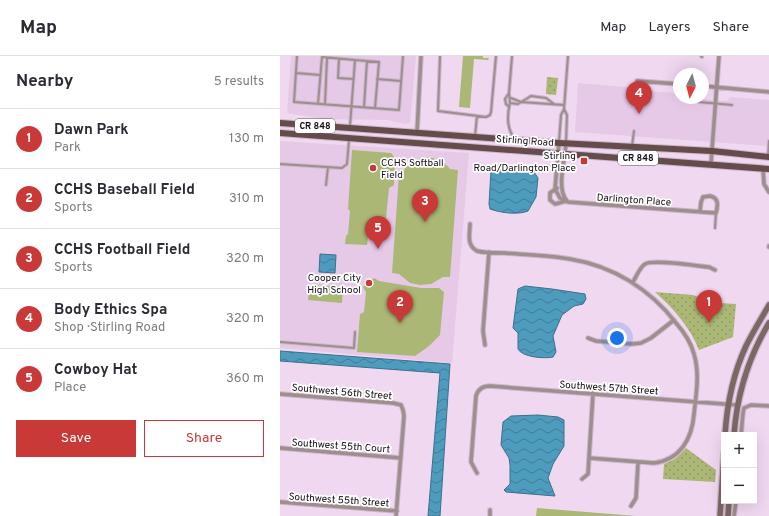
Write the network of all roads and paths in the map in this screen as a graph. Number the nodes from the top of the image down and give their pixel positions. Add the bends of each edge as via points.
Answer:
1 (297, 56) edge
2 (403, 56) edge
3 (421, 56) edge
4 (440, 56) edge
5 (496, 56) edge
6 (512, 56) edge
7 (568, 56) edge
8 (719, 56) edge
9 (328, 58) junction
10 (339, 59) junction
11 (355, 60) junction
12 (367, 61) junction
13 (296, 73) junction
14 (320, 75) junction
15 (354, 79) junction
16 (378, 79) junction
17 (401, 81) junction
18 (637, 81) dead end
19 (673, 84) edge
20 (709, 86) edge
21 (716, 87) junction
22 (769, 92) edge
23 (509, 93) junction
24 (511, 98) junction
25 (521, 102) junction
26 (510, 103) junction
27 (709, 103) edge
28 (318, 104) junction
29 (325, 104) junction
30 (554, 104) junction
31 (715, 104) junction
32 (564, 105) junction
33 (732, 105) dead end
34 (351, 106) junction
35 (364, 107) junction
36 (375, 108) junction
37 (509, 108) junction
38 (564, 109) junction
39 (477, 116) junction
40 (280, 123) edge
41 (350, 128) junction
42 (634, 131) dead end
43 (280, 133) edge
44 (417, 133) junction
45 (475, 137) junction
46 (349, 138) junction
47 (516, 140) junction
48 (769, 141) edge
49 (559, 143) junction
50 (566, 143) junction
51 (474, 146) junction
52 (632, 147) junction
53 (712, 151) junction
54 (558, 152) junction
55 (565, 153) junction
56 (769, 157) edge
57 (711, 163) junction
58 (280, 164) edge
59 (328, 167) junction
60 (766, 168) edge
61 (563, 171) junction
62 (556, 175) junction
63 (326, 184) dead end
64 (562, 185) junction
65 (555, 189) junction
66 (769, 192) edge
67 (567, 202) junction
68 (700, 211) junction
69 (716, 213) junction
70 (470, 224) dead end
71 (715, 228) dead end
72 (489, 252) junction
73 (715, 270) dead end
74 (633, 282) junction
75 (769, 305) edge
76 (674, 320) junction
77 (769, 323) edge
78 (355, 332) dead end
79 (588, 338) dead end
80 (280, 342) edge
81 (485, 345) dead end
82 (593, 393) junction
83 (280, 394) edge
84 (695, 401) junction
85 (728, 404) junction
86 (737, 404) junction
87 (769, 406) edge
88 (725, 432) edge
89 (734, 432) edge
90 (741, 432) edge
91 (280, 448) edge
92 (401, 458) junction
93 (589, 458) junction
94 (638, 463) junction
95 (723, 468) edge
96 (477, 473) dead end
97 (582, 479) dead end
98 (280, 502) edge
99 (729, 504) edge
100 (736, 504) edge
101 (631, 506) dead end
102 (490, 510) dead end
103 (397, 511) junction
104 (396, 516) edge
105 (490, 516) edge
106 (720, 516) edge
107 (728, 516) edge
108 (734, 516) edge

1 - 13 lane
2 - 17 lane
3 - 44 street
4 - 39 lane via 438,111
5 - 39 lane via 491,112 486,117
6 - 23 lane
7 - 32 lane
8 - 21 street
9 - 10 lane
9 - 14 lane via 322,57
9 - 29 lane
10 - 11 lane
10 - 15 lane via 338,78
11 - 12 lane
11 - 15 lane
12 - 16 lane via 379,62
12 - 35 lane
13 - 14 lane
13 - 28 lane via 294,102
14 - 28 lane
15 - 34 lane
16 - 17 lane
16 - 36 lane
17 - 36 lane via 399,110
18 - 19 street
20 - 21 street
21 - 22 street
21 - 31 street
23 - 24 lane
23 - 37 lane via 505,99
24 - 25 lane
24 - 26 lane
25 - 26 lane
25 - 30 lane
25 - 30 lane via 529,97 542,97
26 - 37 lane
27 - 31 lane
28 - 29 lane
29 - 34 lane
30 - 32 lane
31 - 33 lane
31 - 53 street
32 - 38 lane
34 - 35 lane
34 - 41 lane
35 - 36 lane
37 - 47 lane via 509,130
38 - 49 lane via 561,115
38 - 50 lane via 567,115
39 - 45 lane
40 - 41 main road, Stirling Road / CR 848
41 - 44 main road, Stirling Road / CR 848
41 - 46 main road
42 - 52 lane
43 - 46 main road, Stirling Road / CR 848
44 - 45 main road, Stirling Road / CR 848
45 - 47 main road, Stirling Road / CR 848
45 - 51 main road
46 - 51 main road, Stirling Road / CR 848
46 - 59 lane via 347,164 342,168
47 - 49 main road, Stirling Road / CR 848
48 - 56 lane
49 - 50 main road, Stirling Road / CR 848
49 - 54 street
50 - 52 main road, Stirling Road / CR 848
50 - 55 street
51 - 54 main road, Stirling Road / CR 848
52 - 53 main road, Stirling Road / CR 848
53 - 56 main road, Stirling Road / CR 848
53 - 57 street
54 - 55 main road, Stirling Road / CR 848
54 - 62 street
55 - 57 main road, Stirling Road / CR 848
55 - 61 street
57 - 60 main road, Stirling Road / CR 848
58 - 59 lane
59 - 63 lane
60 - 66 street via 764,184
61 - 62 street
61 - 64 street
62 - 65 street
64 - 65 street
64 - 67 street via 562,194
65 - 67 street via 560,198
65 - 67 street, Darlington Place via 550,194 550,200 559,204
67 - 68 street, Darlington Place
68 - 69 street, Darlington Place
68 - 69 street via 702,199 710,196 717,201
69 - 71 lane
70 - 72 street via 470,245 477,251
72 - 74 street via 570,259 605,268
72 - 81 street via 483,330
73 - 74 street via 709,267 654,262 645,264
74 - 76 street
75 - 85 main road via 743,353
76 - 79 street via 651,338 640,343 596,342
76 - 84 street via 694,354 697,376
77 - 86 main road via 752,355
78 - 80 lane via 354,348
82 - 84 street, Southwest 57th Street
82 - 93 street
82 - 96 street, Southwest 57th Street via 490,386 480,389 476,396 471,462
83 - 92 street, Southwest 56th Street via 398,404 402,407 404,416
84 - 85 street, Southwest 57th Street
84 - 94 street via 690,435 681,449 674,456 658,463
85 - 86 street, Southwest 57th Street
85 - 88 main road
86 - 89 main road
87 - 90 street via 751,405 744,408
91 - 92 street, Southwest 55th Court
92 - 103 street
93 - 94 street
93 - 97 street via 588,474
94 - 101 street via 636,498
95 - 106 main road
98 - 103 street, Southwest 55th Street
99 - 107 main road
100 - 108 street
102 - 105 street
103 - 104 street

